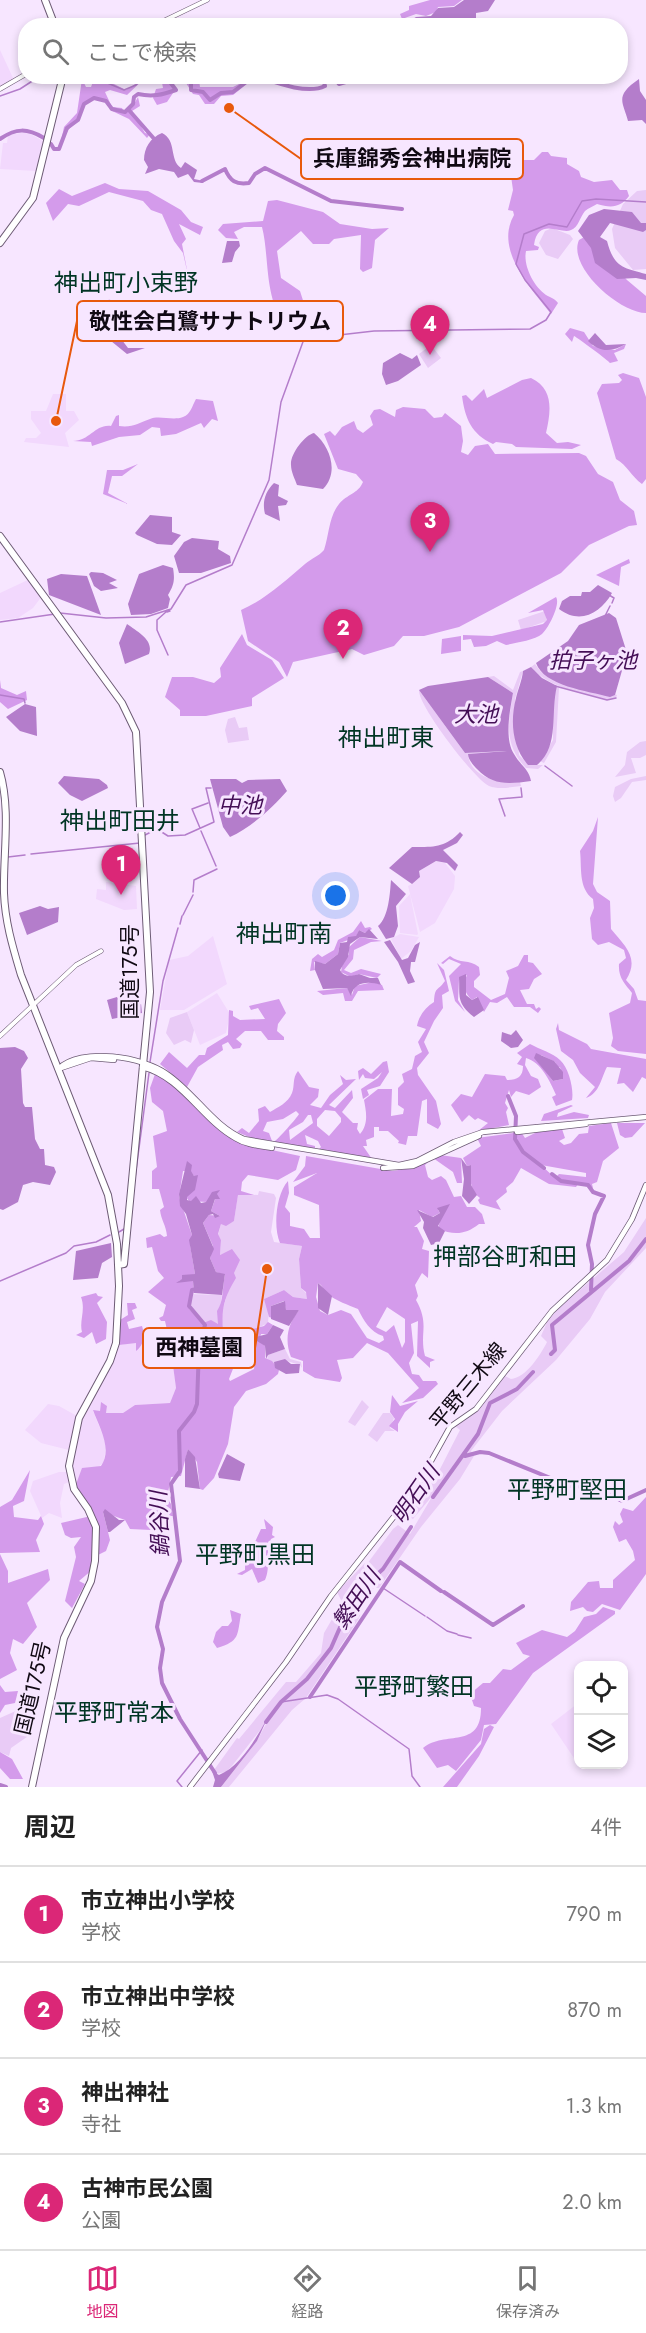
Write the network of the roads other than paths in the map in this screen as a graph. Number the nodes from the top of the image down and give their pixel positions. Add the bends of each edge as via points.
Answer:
1 (47, 0) edge
2 (207, 0) edge
3 (54, 18) edge
4 (170, 18) edge
5 (18, 79) edge
6 (60, 84) edge
7 (60, 84) edge
8 (0, 89) edge
9 (0, 238) edge
10 (0, 243) edge
11 (0, 536) edge
12 (0, 772) edge
13 (2, 837) edge
14 (101, 951) dead end
15 (33, 1005) junction
16 (0, 1036) edge
17 (144, 1066) junction
18 (58, 1069) junction
19 (646, 1119) edge
20 (646, 1185) edge
21 (118, 1265) junction
22 (30, 1787) edge
23 (190, 1787) edge

1 - 3 highway
2 - 4 main road
5 - 8 main road
6 - 9 highway via 32,191
7 - 10 highway via 31,202
11 - 17 highway, 国道175号 via 123,703 135,728 150,992
12 - 13 highway, 国道175号 via 4,793
13 - 15 highway, 国道175号 via 5,911 11,943
14 - 15 main road via 76,965
15 - 16 main road
15 - 18 highway, 国道175号
17 - 18 main road via 99,1055 79,1058
17 - 19 main road via 166,1073 239,1137 387,1165 417,1161 483,1132
17 - 21 highway, 国道175号 via 124,1264
18 - 21 highway, 国道175号 via 108,1194
20 - 23 main road, 平野三木線 via 620,1240 592,1275 552,1311 476,1409 450,1427 415,1490
21 - 22 highway, 国道175号 via 116,1343 83,1408 69,1460 74,1490 88,1509 97,1533 93,1574 61,1638

